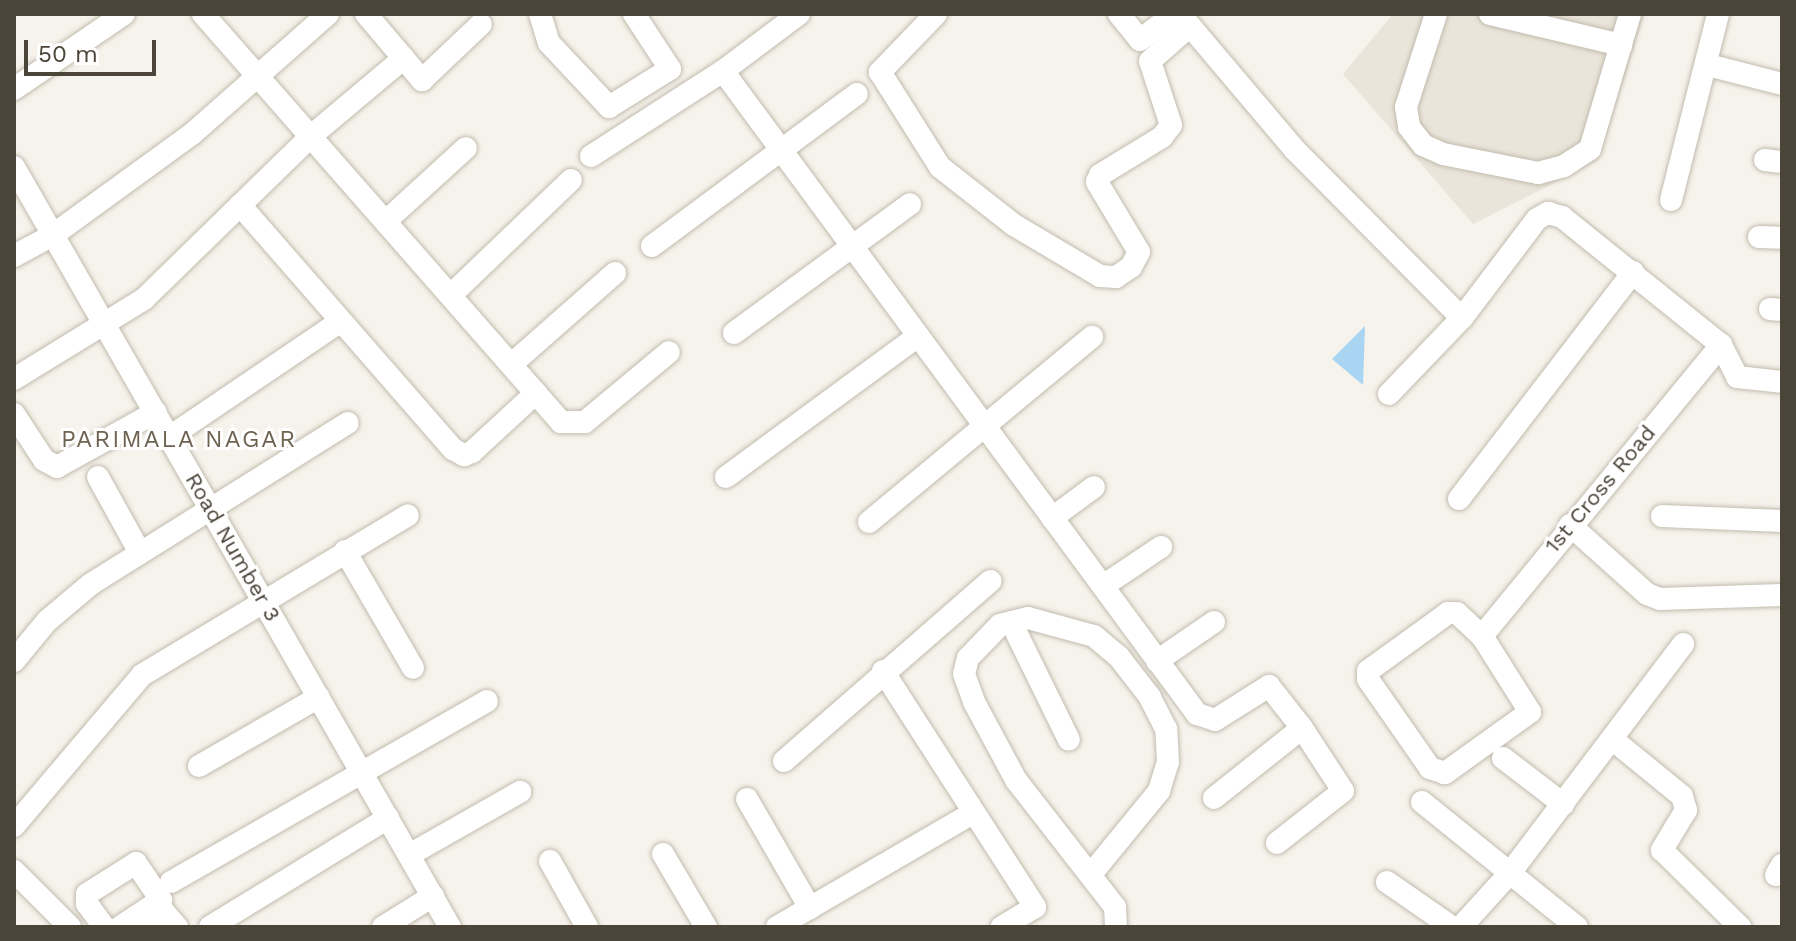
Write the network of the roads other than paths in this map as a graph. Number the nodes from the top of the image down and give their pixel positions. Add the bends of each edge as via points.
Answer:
1 (124, 14) edge
2 (203, 14) edge
3 (328, 14) edge
4 (366, 14) edge
5 (540, 14) edge
6 (634, 14) edge
7 (799, 14) edge
8 (936, 14) edge
9 (1119, 14) edge
10 (1436, 14) edge
11 (1490, 14) edge
12 (1630, 14) edge
13 (1718, 14) edge
14 (1181, 18) edge
15 (481, 24) dead end
16 (1140, 40) junction
17 (1621, 45) junction
18 (404, 58) junction
19 (1150, 61) junction
20 (1708, 65) junction
21 (723, 71) junction
22 (260, 76) junction
23 (1782, 84) edge
24 (14, 89) edge
25 (857, 94) dead end
26 (311, 136) junction
27 (466, 148) dead end
28 (782, 151) junction
29 (591, 156) dead end
30 (14, 167) edge
31 (571, 180) dead end
32 (1671, 200) dead end
33 (910, 204) dead end
34 (240, 205) junction
35 (386, 221) junction
36 (53, 235) junction
37 (852, 245) junction
38 (652, 246) dead end
39 (14, 256) edge
40 (1633, 272) junction
41 (615, 273) dead end
42 (451, 295) junction
43 (1462, 318) junction
44 (341, 321) junction
45 (103, 328) junction
46 (734, 333) dead end
47 (918, 336) junction
48 (1092, 337) dead end
49 (1721, 345) junction
50 (669, 352) dead end
51 (513, 363) junction
52 (14, 379) edge
53 (1782, 382) edge
54 (536, 393) junction
55 (1389, 394) dead end
56 (156, 412) junction
57 (14, 414) edge
58 (348, 423) dead end
59 (984, 427) junction
60 (171, 436) junction
61 (98, 477) dead end
62 (726, 477) dead end
63 (1094, 487) dead end
64 (1459, 499) dead end
65 (208, 507) junction
66 (408, 515) dead end
67 (1662, 516) dead end
68 (1052, 518) junction
69 (1782, 521) edge
70 (869, 522) dead end
71 (1570, 525) junction
72 (1161, 547) dead end
73 (139, 551) junction
74 (345, 551) junction
75 (990, 581) dead end
76 (1103, 586) junction
77 (1782, 595) edge
78 (264, 601) junction
79 (1011, 622) junction
80 (1214, 622) dead end
81 (1482, 636) junction
82 (1683, 644) dead end
83 (14, 661) edge
84 (1157, 661) junction
85 (413, 668) dead end
86 (883, 671) junction
87 (319, 697) junction
88 (487, 701) dead end
89 (1302, 728) junction
90 (1612, 739) junction
91 (1069, 740) dead end
92 (1503, 758) dead end
93 (784, 761) dead end
94 (199, 766) dead end
95 (363, 773) junction
96 (520, 792) dead end
97 (1214, 798) dead end
98 (747, 799) dead end
99 (1422, 802) dead end
100 (1563, 804) junction
101 (973, 813) junction
102 (388, 818) junction
103 (14, 826) edge
104 (1277, 843) dead end
105 (663, 854) dead end
106 (409, 855) junction
107 (550, 861) dead end
108 (14, 871) edge
109 (1092, 873) junction
110 (1510, 873) junction
111 (171, 882) dead end
112 (1387, 882) dead end
113 (433, 896) junction
114 (810, 908) junction
115 (70, 927) edge
116 (104, 927) edge
117 (120, 927) edge
118 (137, 927) edge
119 (177, 927) edge
120 (210, 927) edge
121 (383, 927) edge
122 (450, 927) edge
123 (587, 927) edge
124 (706, 927) edge
125 (777, 927) edge
126 (1002, 927) edge
127 (1116, 927) edge
128 (1452, 927) edge
129 (1461, 927) edge
130 (1577, 927) edge
131 (1740, 927) edge

1 - 24 street
2 - 22 street
3 - 22 street
4 - 18 street
5 - 6 street via 549,43 609,107 670,69
7 - 21 street
8 - 19 street via 880,72 950,176 1014,225 1100,276 1116,277 1131,267 1139,252 1136,239 1104,199 1097,182 1100,175 1162,137 1171,125
9 - 16 street
10 - 17 street via 1406,107 1409,127 1423,145 1443,154 1538,173 1564,166 1590,149
11 - 17 street
12 - 17 street
13 - 20 street
14 - 16 street
14 - 19 street
14 - 43 street via 1294,149
15 - 18 street via 422,80
16 - 19 street
18 - 26 street
20 - 23 street
20 - 32 street
21 - 28 street
21 - 29 street
22 - 26 street
22 - 36 street via 192,134
25 - 28 street
26 - 34 street
26 - 35 street
27 - 35 street
28 - 37 street
28 - 38 street
30 - 36 street, Road Number 3
31 - 42 street
33 - 37 street
34 - 44 street
34 - 45 street via 179,270
35 - 42 street
36 - 39 street
36 - 45 street, Road Number 3
37 - 46 street
37 - 47 street
40 - 43 street via 1562,217 1548,213 1537,219
40 - 49 street
40 - 64 street
41 - 51 street
42 - 51 street
43 - 55 street
44 - 54 street via 453,449 464,455
44 - 60 street
45 - 52 street
45 - 56 street, Road Number 3
47 - 59 street
47 - 62 street
48 - 59 street
49 - 53 street via 1737,377
49 - 71 street, 1st Cross Road
50 - 54 street via 575,425 561,422
51 - 54 street
56 - 57 street via 57,467 44,460
56 - 60 street, Road Number 3
58 - 65 street
59 - 68 street
59 - 70 street
60 - 65 street, Road Number 3
61 - 73 street
63 - 68 street
65 - 73 street
65 - 78 street, Road Number 3
66 - 74 street
67 - 69 street
68 - 76 street
71 - 77 street via 1647,594 1660,599
71 - 81 street, 1st Cross Road
72 - 76 street
73 - 83 street via 47,621
74 - 78 street
74 - 85 street
75 - 86 street
76 - 84 street
78 - 87 street, Road Number 3
78 - 103 street via 142,675
79 - 91 street
79 - 109 street via 982,639 964,674 1016,780
79 - 109 street via 1028,618 1094,636 1150,697 1166,729 1168,762 1159,791
80 - 84 street
81 - 81 street via 1530,712 1438,773 1368,679 1368,671 1448,613 1457,613
82 - 90 street
84 - 89 street via 1205,720 1215,720 1269,686
86 - 93 street
86 - 101 street
87 - 94 street
87 - 95 street, Road Number 3
88 - 95 street
89 - 97 street
89 - 104 street via 1343,791
90 - 100 street
90 - 131 street via 1682,796 1686,810 1662,850
92 - 100 street
95 - 102 street, Road Number 3
95 - 111 street
96 - 106 street
98 - 114 street
99 - 110 street
100 - 110 street
101 - 114 street
101 - 126 street via 1035,907
102 - 106 street, Road Number 3
102 - 120 street
105 - 124 street
106 - 113 street, Road Number 3
107 - 123 street
108 - 115 street
109 - 127 street via 1115,907
110 - 129 street
110 - 130 street
112 - 128 street
113 - 121 street
113 - 122 street, Road Number 3
114 - 125 street
116 - 117 street via 87,904 87,894 136,863 161,900
118 - 119 street via 164,912

